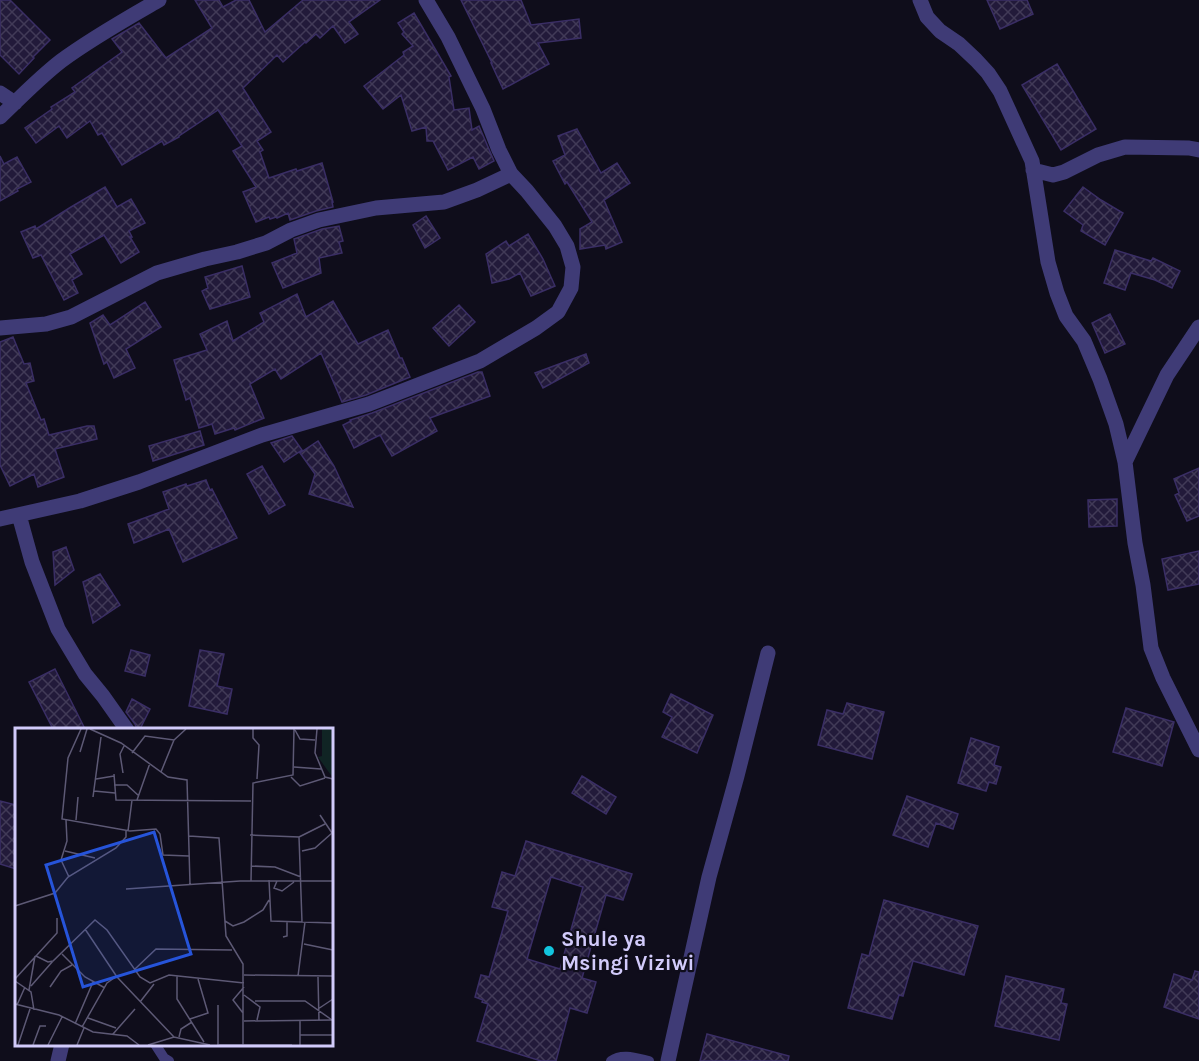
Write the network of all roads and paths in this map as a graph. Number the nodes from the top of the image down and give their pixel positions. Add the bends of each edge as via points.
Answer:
1 (159, 0) edge
2 (426, 0) edge
3 (920, 0) edge
4 (0, 93) edge
5 (15, 103) junction
6 (0, 117) edge
7 (1199, 150) edge
8 (1033, 170) junction
9 (512, 174) junction
10 (0, 327) edge
11 (1199, 327) edge
12 (1125, 462) junction
13 (19, 515) junction
14 (0, 519) edge
15 (768, 653) dead end
16 (126, 728) edge
17 (1199, 750) edge
18 (62, 1046) edge
19 (156, 1046) edge
20 (58, 1061) edge
21 (170, 1061) edge
22 (611, 1061) edge
23 (649, 1061) edge
24 (668, 1061) edge

1 - 5 street via 61,62
2 - 9 street via 448,37
3 - 8 street via 927,17 940,31 987,72 1012,116
4 - 5 street
5 - 6 street
7 - 8 street via 1125,147 1053,175
8 - 12 street via 1057,293 1100,379
9 - 10 street via 444,202 376,208 320,220 266,243 157,273 71,317 46,324
9 - 13 street via 555,226 573,267 571,288 558,312 536,328 480,361 369,405 262,435 80,501
11 - 12 street via 1167,375
12 - 17 street via 1151,648
13 - 14 street
13 - 16 street via 58,629 85,674
15 - 24 street via 709,877
18 - 20 street
19 - 21 lane
22 - 23 lane via 619,1057

